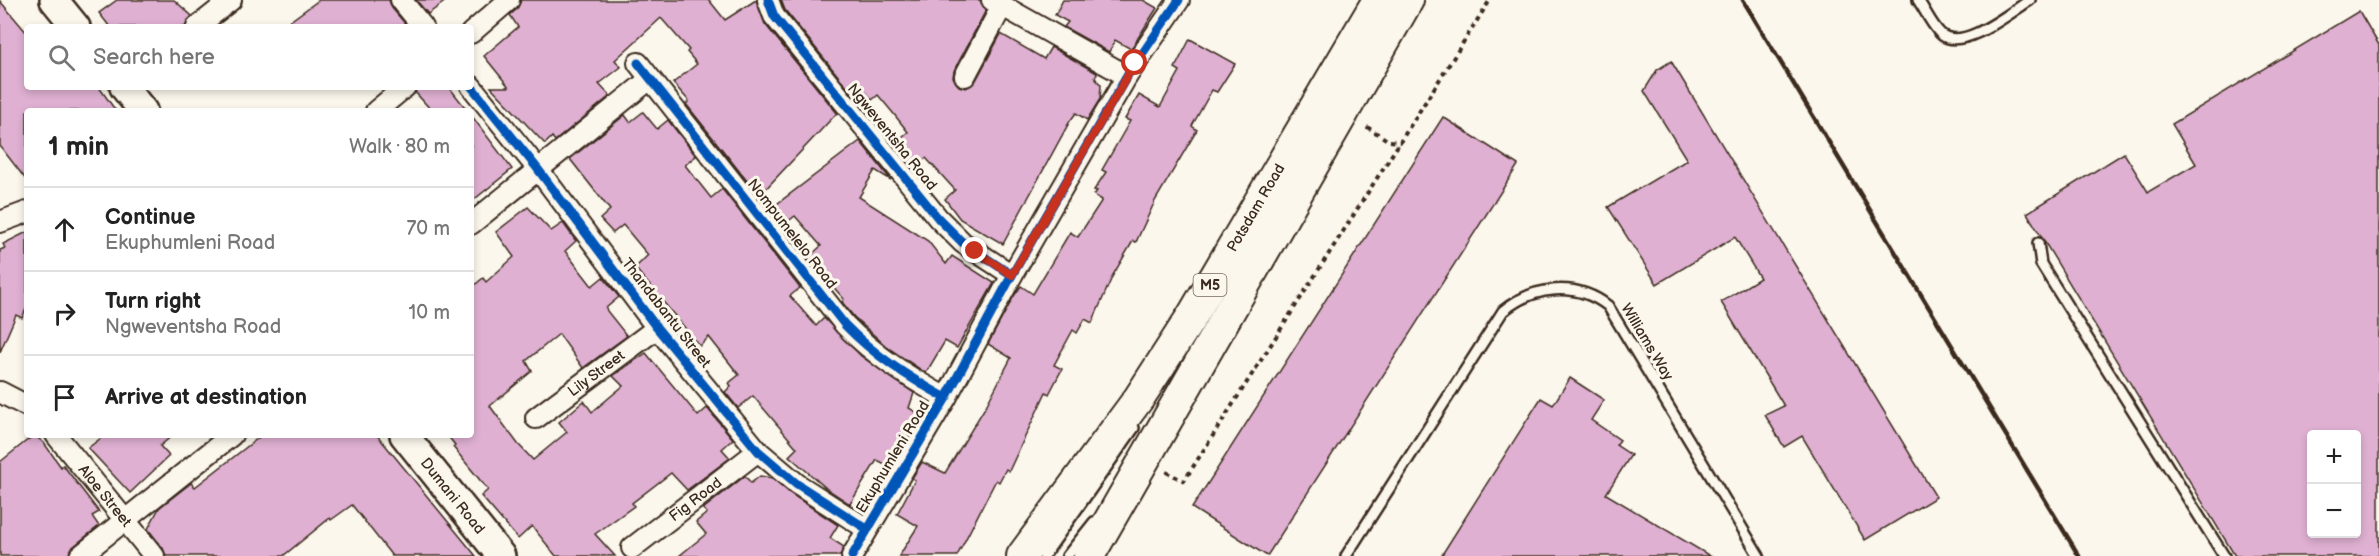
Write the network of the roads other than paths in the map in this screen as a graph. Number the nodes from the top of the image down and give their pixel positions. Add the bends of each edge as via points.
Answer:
1 (54, 0) edge
2 (231, 0) edge
3 (401, 0) edge
4 (509, 0) edge
5 (768, 0) edge
6 (1378, 0) edge
7 (1408, 0) edge
8 (1918, 0) edge
9 (2030, 0) edge
10 (1179, 1) edge
11 (997, 3) edge
12 (74, 24) edge
13 (201, 24) edge
14 (421, 24) edge
15 (474, 30) edge
16 (638, 63) dead end
17 (965, 76) dead end
18 (1126, 76) junction
19 (650, 79) junction
20 (126, 90) edge
21 (401, 90) edge
22 (474, 90) edge
23 (141, 108) edge
24 (380, 108) edge
25 (537, 168) junction
26 (24, 213) edge
27 (474, 221) edge
28 (0, 222) edge
29 (2038, 243) dead end
30 (1012, 275) junction
31 (657, 328) junction
32 (0, 392) edge
33 (946, 398) junction
34 (24, 404) edge
35 (536, 418) dead end
36 (1140, 419) dead end
37 (58, 438) edge
38 (228, 438) edge
39 (406, 438) edge
40 (758, 451) junction
41 (1125, 495) junction
42 (125, 520) junction
43 (867, 529) junction
44 (632, 548) dead end
45 (80, 556) edge
46 (154, 556) edge
47 (501, 556) edge
48 (852, 556) edge
49 (1022, 556) edge
50 (1044, 556) edge
51 (1067, 556) edge
52 (1089, 556) edge
53 (1346, 556) edge
54 (1759, 556) edge
55 (2224, 556) edge

1 - 12 street
2 - 13 street
3 - 14 street
4 - 15 street
5 - 30 street, Ngweventsha Road via 774,16 938,218 963,243
6 - 49 main road, Potsdam Road / M5 via 1204,296 1139,398
7 - 41 main road, Potsdam Road / M5
8 - 9 lane via 1942,35 1957,39 1975,35
10 - 18 street, Ekuphumleni Road
11 - 17 street
11 - 18 street
16 - 19 street, Nompumelelo Road
18 - 30 street, Ekuphumleni Road
19 - 25 street
19 - 33 street, Nompumelelo Road via 845,325 880,358
20 - 23 street
21 - 24 street
22 - 25 street, Thandabantu Street
25 - 27 street
25 - 31 street, Thandabantu Street
26 - 28 street
29 - 55 lane via 2041,264
30 - 33 street, Ekuphumleni Road
31 - 35 street, Lily Street
31 - 40 street, Thandabantu Street
32 - 34 street
33 - 43 street, Ekuphumleni Road
36 - 50 lane
37 - 42 street, Aloe Street
38 - 42 street
39 - 47 street, Dumani Road
40 - 43 street, Thandabantu Street via 797,484
40 - 44 street, Fig Road
41 - 51 lane via 1098,517
41 - 52 main road, Potsdam Road / M5
42 - 45 street
42 - 46 street, Aloe Street
43 - 48 street, Ekuphumleni Road
53 - 54 lane, Williams Way via 1503,311 1528,296 1569,289 1595,296 1608,306

